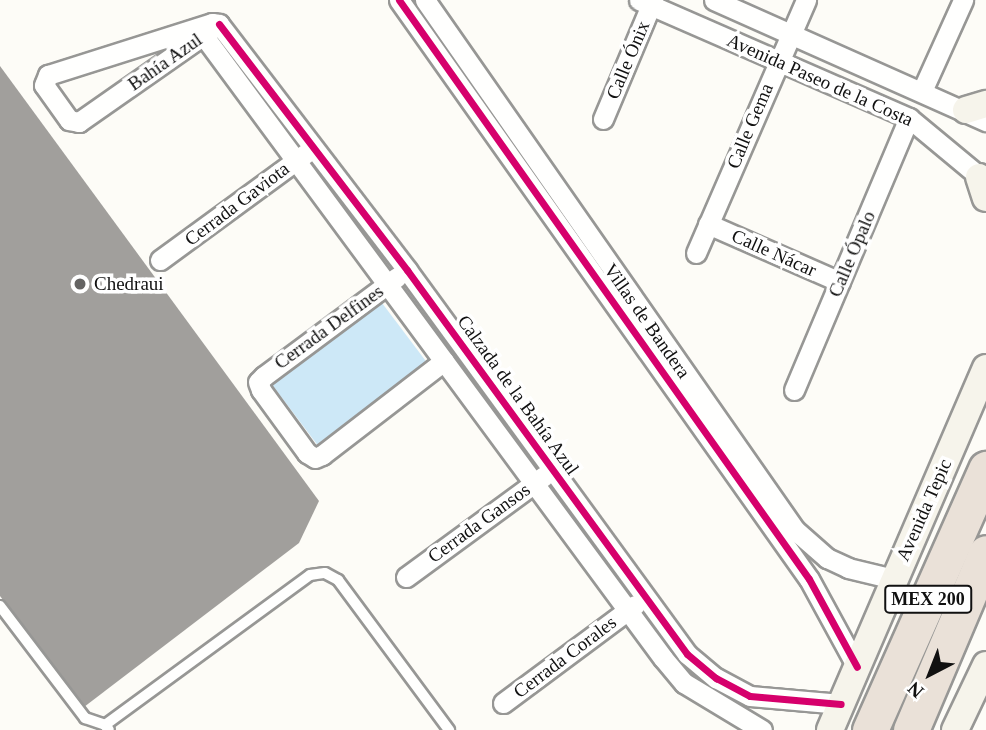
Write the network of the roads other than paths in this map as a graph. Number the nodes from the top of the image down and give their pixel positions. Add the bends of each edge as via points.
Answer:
1 (399, 0) edge
2 (425, 0) edge
3 (714, 0) edge
4 (806, 0) edge
5 (963, 0) edge
6 (648, 2) edge
7 (206, 29) junction
8 (791, 33) junction
9 (779, 60) junction
10 (922, 91) junction
11 (979, 112) edge
12 (909, 118) junction
13 (603, 119) dead end
14 (314, 146) junction
15 (296, 160) junction
16 (984, 186) edge
17 (549, 192) junction
18 (708, 224) junction
19 (696, 253) dead end
20 (160, 260) dead end
21 (407, 270) junction
22 (840, 282) junction
23 (388, 284) junction
24 (444, 360) junction
25 (986, 368) edge
26 (794, 390) dead end
27 (986, 469) edge
28 (553, 470) junction
29 (534, 483) junction
30 (986, 552) edge
31 (827, 558) junction
32 (406, 577) dead end
33 (809, 579) junction
34 (894, 579) junction
35 (645, 598) junction
36 (0, 606) edge
37 (626, 612) junction
38 (986, 665) edge
39 (857, 667) junction
40 (750, 696) junction
41 (503, 703) dead end
42 (841, 704) junction
43 (742, 715) junction
44 (107, 727) edge
45 (449, 730) edge
46 (762, 730) edge
47 (830, 730) edge
48 (870, 730) edge
49 (911, 730) edge
50 (955, 730) edge

1 - 17 street, Villas de Bandera
2 - 17 street, Villas de Bandera
3 - 8 street, Avenida Paseo de la Costa
4 - 8 street, Calle Gema
5 - 10 street
6 - 9 street, Avenida Paseo de la Costa
6 - 13 street, Calle Ónix
7 - 7 street, Bahía Azul via 48,75 44,85 68,120 79,122
7 - 14 street, Calzada de la Bahía Azul
7 - 15 street, Calzada de la Bahía Azul
8 - 9 street, Calle Gema
8 - 10 street, Avenida Paseo de la Costa
9 - 12 street, Avenida Paseo de la Costa
9 - 18 street, Calle Gema
10 - 11 street, Avenida Paseo de la Costa
12 - 16 street, Avenida Paseo de la Costa
12 - 22 street, Calle Ópalo
14 - 15 street, Cerrada Gaviota
14 - 21 street, Calzada de la Bahía Azul
15 - 20 street, Cerrada Gaviota
15 - 23 street, Calzada de la Bahía Azul
17 - 31 street, Villas de Bandera via 795,530
17 - 33 street, Villas de Bandera
18 - 19 street, Calle Gema
18 - 22 street, Calle Nácar
21 - 23 street, Cerrada Delfines
21 - 28 street, Calzada de la Bahía Azul
22 - 26 street, Calle Ópalo
23 - 24 street, Calzada de la Bahía Azul
23 - 24 street, Cerrada Delfines via 258,382 307,453 315,458 322,455
24 - 29 street, Calzada de la Bahía Azul
25 - 34 main road, Avenida Tepic
27 - 48 highway, MEX 200
28 - 29 street, Cerrada Gansos
28 - 35 street, Calzada de la Bahía Azul
29 - 32 street, Cerrada Gansos
29 - 37 street, Calzada de la Bahía Azul
30 - 49 highway, MEX 200
31 - 33 street
31 - 34 street, Villas de Bandera
33 - 39 street, Villas de Bandera
34 - 39 main road, Avenida Tepic
35 - 37 street, Cerrada Corales
35 - 40 street, Calzada de la Bahía Azul via 687,654 716,678
36 - 44 lane via 86,718
37 - 41 street, Cerrada Corales
37 - 43 street, Calzada de la Bahía Azul via 684,683
38 - 50 main road
39 - 42 main road, Avenida Tepic
40 - 42 street, Calzada de la Bahía Azul
40 - 43 street
42 - 47 main road, Avenida Tepic
43 - 46 street, Calzada de la Bahía Azul
44 - 45 lane via 310,575 325,573 338,580

